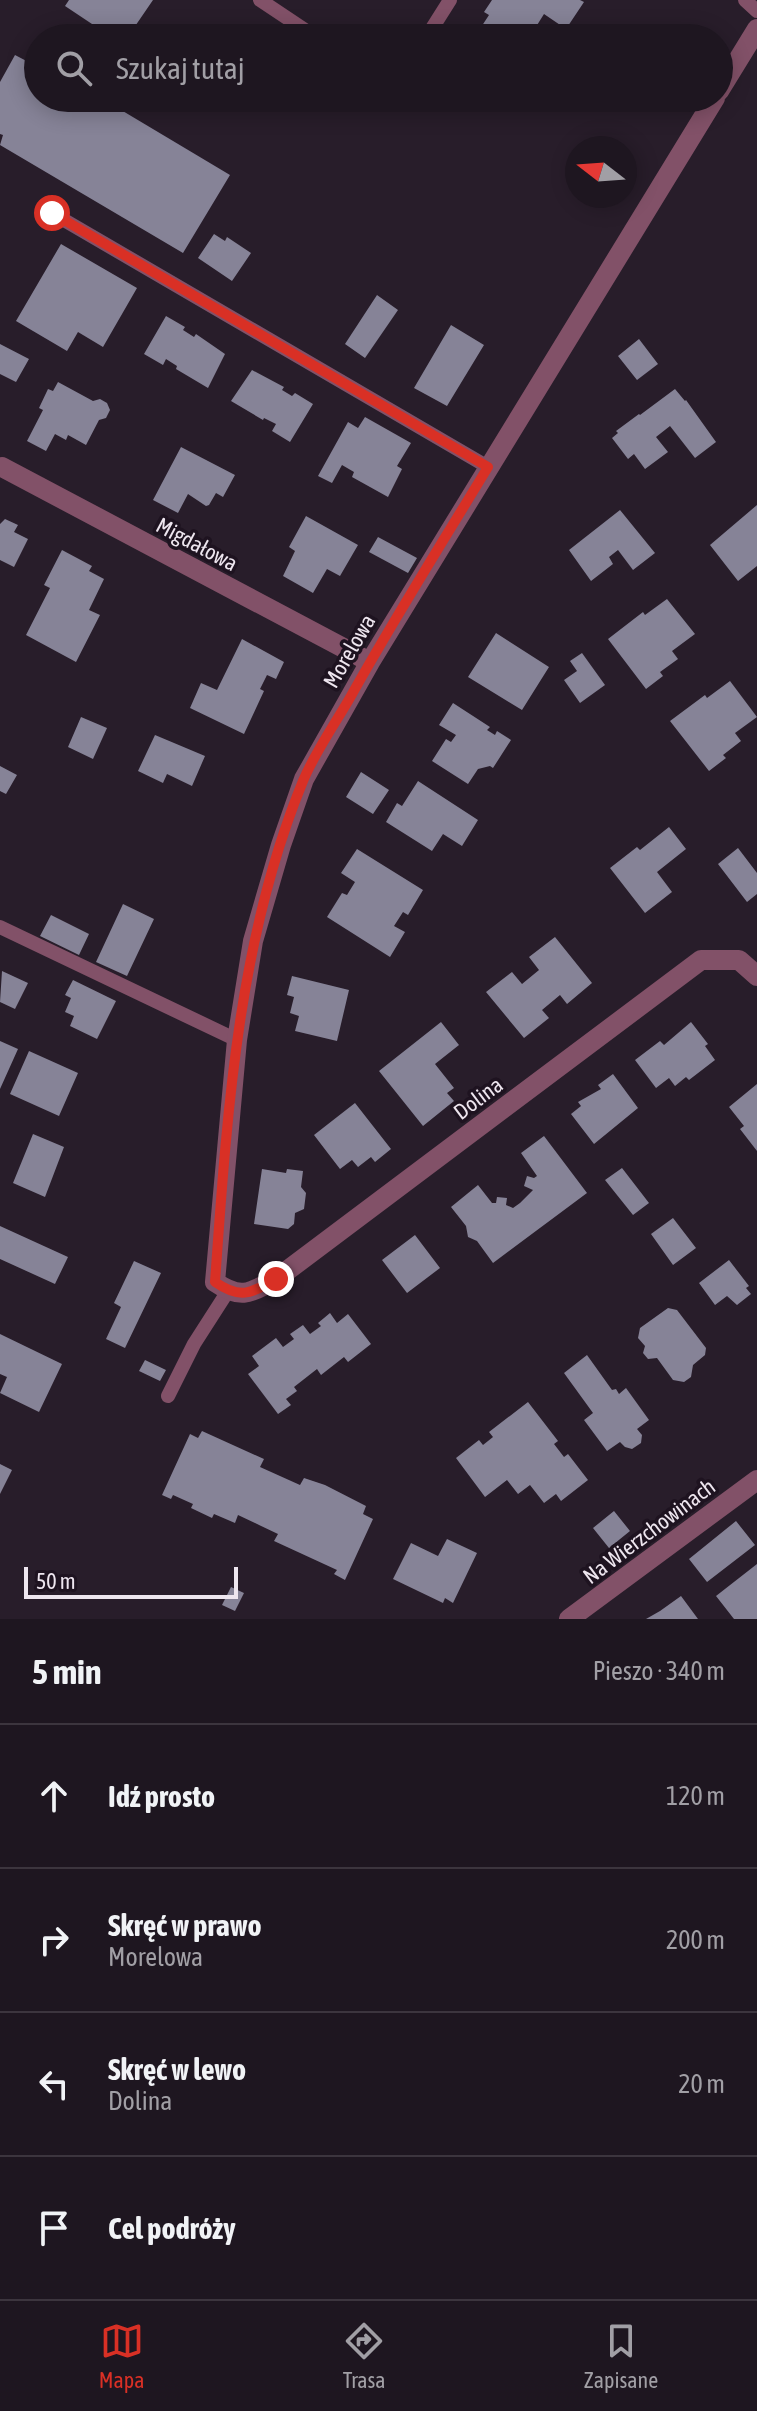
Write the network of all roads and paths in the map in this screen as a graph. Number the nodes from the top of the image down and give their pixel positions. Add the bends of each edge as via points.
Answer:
1 (260, 0) edge
2 (450, 0) edge
3 (745, 0) edge
4 (757, 11) edge
5 (296, 24) edge
6 (435, 24) edge
7 (757, 29) edge
8 (733, 68) edge
9 (706, 112) edge
10 (52, 213) dead end
11 (2, 467) dead end
12 (488, 467) junction
13 (370, 662) junction
14 (0, 927) edge
15 (757, 976) edge
16 (237, 1040) junction
17 (228, 1291) junction
18 (168, 1396) dead end
19 (757, 1480) edge
20 (569, 1619) edge

1 - 5 lane
2 - 6 lane
3 - 4 lane
7 - 8 street
9 - 12 street, Morelowa
10 - 12 lane
11 - 13 street, Migdałowa
12 - 13 street, Morelowa
13 - 16 street, Morelowa via 304,779 253,941
14 - 16 lane
15 - 17 street, Dolina via 739,960 701,960 276,1279 249,1294
16 - 17 street, Morelowa via 215,1282
17 - 18 lane
19 - 20 street, Na Wierzchowinach

